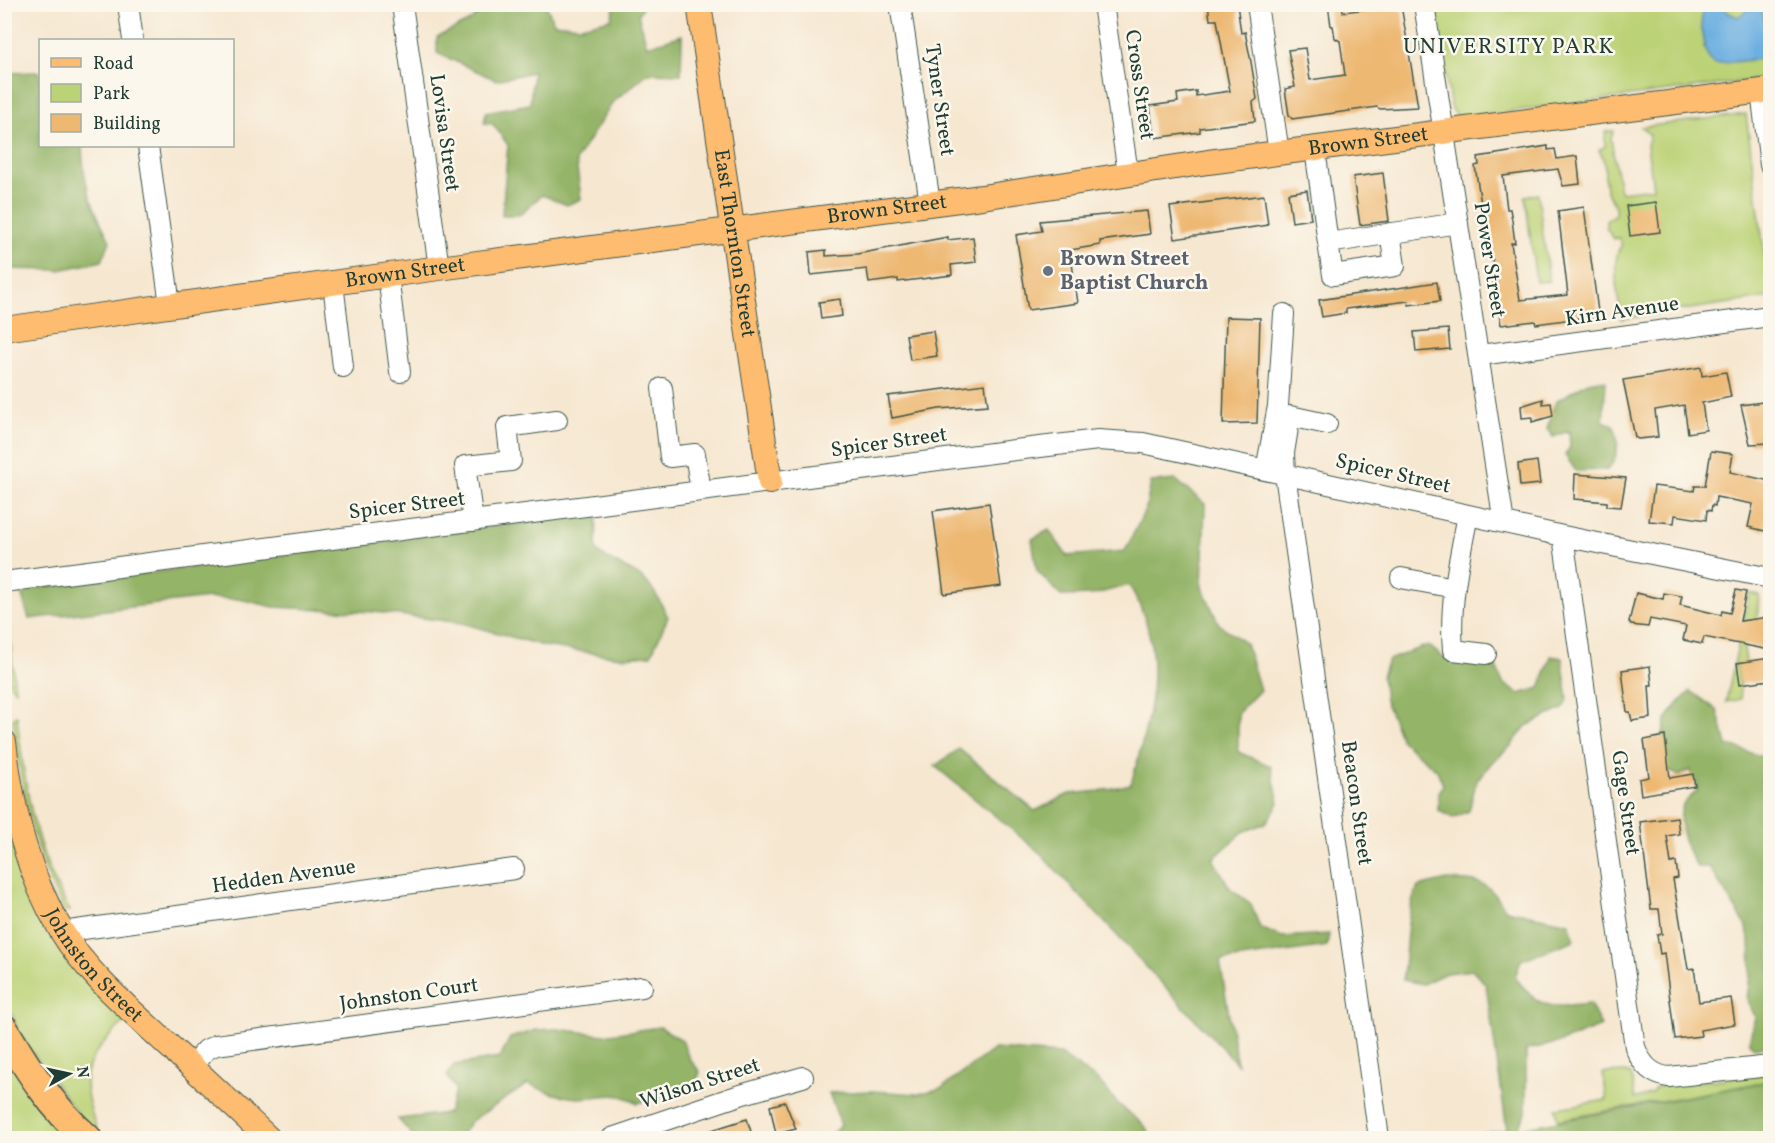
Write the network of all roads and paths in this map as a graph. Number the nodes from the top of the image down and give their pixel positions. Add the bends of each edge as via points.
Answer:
1 (128, 4) edge
2 (402, 4) edge
3 (699, 4) edge
4 (900, 4) edge
5 (1103, 4) edge
6 (1257, 4) edge
7 (1424, 4) edge
8 (133, 39) edge
9 (1766, 91) edge
10 (1443, 131) junction
11 (148, 147) edge
12 (1314, 149) junction
13 (1279, 153) junction
14 (1770, 165) edge
15 (1128, 173) junction
16 (930, 203) junction
17 (1458, 223) junction
18 (732, 230) junction
19 (1390, 233) junction
20 (1328, 243) junction
21 (439, 268) junction
22 (388, 275) junction
23 (333, 283) junction
24 (170, 305) junction
25 (1284, 314) dead end
26 (1770, 316) edge
27 (4, 329) edge
28 (1480, 354) junction
29 (343, 368) dead end
30 (400, 372) dead end
31 (662, 388) dead end
32 (557, 420) dead end
33 (1327, 424) dead end
34 (1266, 470) junction
35 (1286, 474) junction
36 (770, 482) junction
37 (701, 491) junction
38 (1468, 515) junction
39 (473, 521) junction
40 (1504, 523) junction
41 (1563, 536) junction
42 (1401, 578) dead end
43 (1770, 578) edge
44 (4, 582) edge
45 (1455, 588) junction
46 (1486, 654) dead end
47 (4, 742) edge
48 (513, 869) dead end
49 (62, 932) junction
50 (642, 987) dead end
51 (4, 1029) edge
52 (191, 1066) junction
53 (1770, 1066) edge
54 (803, 1077) dead end
55 (87, 1138) edge
56 (268, 1138) edge
57 (612, 1138) edge
58 (1379, 1138) edge

1 - 8 street
2 - 21 street, Lovisa Street
3 - 18 main road, East Thornton Street
4 - 16 street, Tyner Street
5 - 15 street, Cross Street
6 - 13 street
7 - 10 street, Power Street
9 - 10 main road, Brown Street
9 - 14 street
10 - 12 main road, Brown Street
10 - 17 street, Power Street
11 - 24 street
12 - 13 main road, Brown Street
12 - 20 street
13 - 15 main road, Brown Street
15 - 16 main road, Brown Street
16 - 18 main road, Brown Street
17 - 19 street
17 - 28 street, Power Street
18 - 21 main road, Brown Street
18 - 36 main road, East Thornton Street
19 - 20 street
19 - 20 street via 1395,266 1333,275
21 - 22 main road, Brown Street
22 - 23 main road, Brown Street
22 - 30 street
23 - 24 main road, Brown Street
23 - 29 street
24 - 27 main road, Brown Street
25 - 34 street via 1278,406
26 - 28 street, Kirn Avenue
28 - 40 street, Power Street
31 - 37 street via 670,457 695,454
32 - 39 street via 507,427 511,461 465,466
33 - 35 street, Beacon Street via 1290,416 1284,453
34 - 35 street, Spicer Street
34 - 36 street, Spicer Street via 1114,440
35 - 38 street, Spicer Street
35 - 58 street, Beacon Street
36 - 37 street, Spicer Street
37 - 39 street, Spicer Street
38 - 40 street, Spicer Street
38 - 45 street
39 - 44 street, Spicer Street
40 - 41 street, Spicer Street
41 - 43 street, Spicer Street
41 - 53 street, Gage Street via 1635,1047 1640,1060 1659,1076
42 - 45 street
45 - 46 street via 1453,650
47 - 49 main road, Johnston Street via 24,850
48 - 49 street, Hedden Avenue
49 - 52 main road, Johnston Street via 108,988
50 - 52 street, Johnston Court via 216,1046 206,1050
51 - 55 highway via 37,1082
52 - 56 main road, Johnston Street
54 - 57 street, Wilson Street

